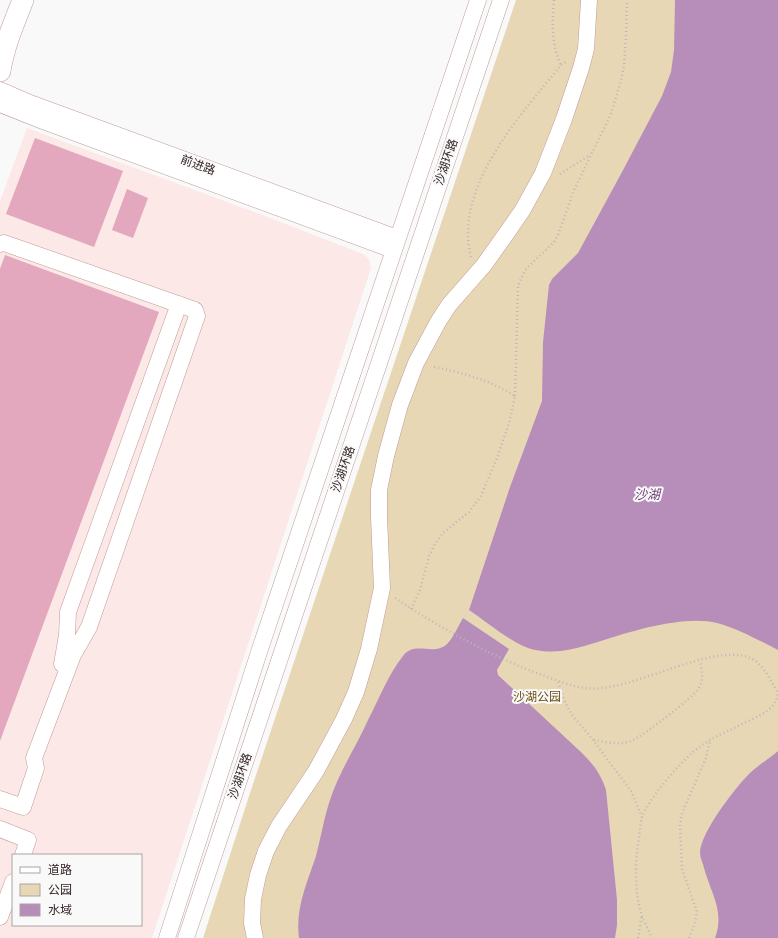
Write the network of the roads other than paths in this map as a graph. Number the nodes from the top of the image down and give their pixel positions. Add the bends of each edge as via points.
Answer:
1 (22, 0) edge
2 (478, 0) edge
3 (501, 0) edge
4 (589, 0) edge
5 (0, 71) edge
6 (0, 90) edge
7 (0, 104) edge
8 (0, 244) edge
9 (395, 244) junction
10 (179, 304) junction
11 (61, 685) junction
12 (0, 799) edge
13 (0, 829) edge
14 (23, 854) edge
15 (12, 885) edge
16 (0, 917) edge
17 (167, 938) edge
18 (186, 938) edge
19 (255, 938) edge

1 - 5 main road
2 - 9 street, 沙湖环路
3 - 18 street, 沙湖环路
4 - 19 street via 586,50 564,119 543,173 522,211 442,316 416,363 393,430 379,490 382,588 369,649 356,692 344,719 316,771 279,826 266,851 253,898 252,923
6 - 9 street, 前进路
7 - 9 street, 前进路 via 50,124
8 - 10 street via 4,242
9 - 17 street, 沙湖环路
10 - 11 street via 68,612 68,635 62,663
10 - 11 street via 195,310 197,316 87,633 76,648
11 - 12 street via 34,758 36,768 23,807
13 - 14 street via 28,840
15 - 16 street

